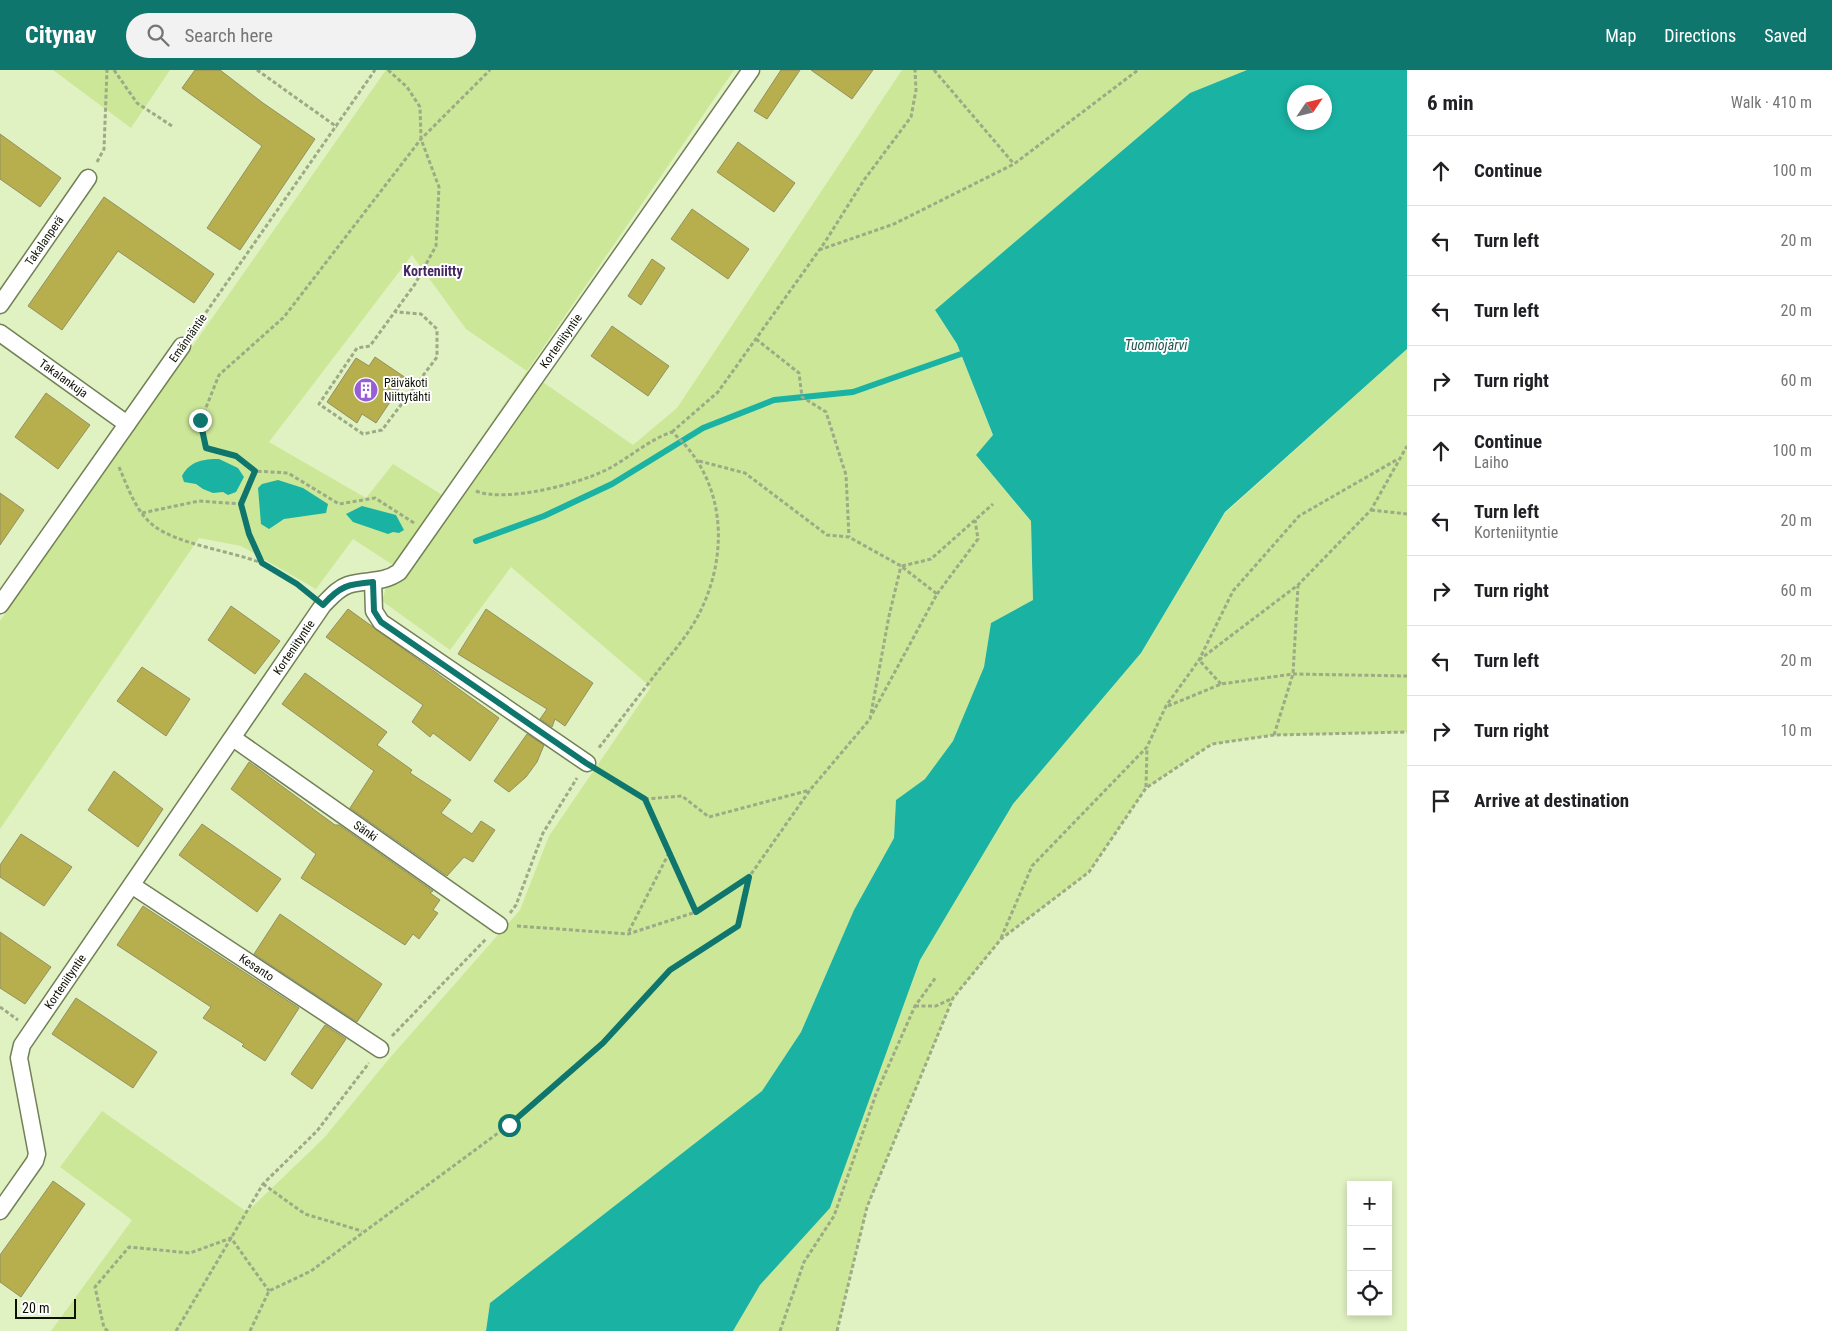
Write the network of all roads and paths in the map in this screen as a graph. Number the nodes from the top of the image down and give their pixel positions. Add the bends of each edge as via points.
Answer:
1 (107, 70) edge
2 (114, 70) edge
3 (257, 70) edge
4 (376, 70) edge
5 (388, 70) edge
6 (490, 70) edge
7 (751, 70) edge
8 (915, 70) edge
9 (934, 70) edge
10 (1138, 70) edge
11 (172, 126) dead end
12 (337, 127) junction
13 (422, 139) junction
14 (1014, 164) junction
15 (88, 178) joint
16 (819, 250) junction
17 (0, 305) edge
18 (396, 312) junction
19 (0, 333) edge
20 (756, 339) junction
21 (182, 346) joint
22 (127, 424) junction
23 (672, 432) junction
24 (1407, 446) edge
25 (111, 448) junction
26 (687, 448) dead end
27 (1398, 459) junction
28 (698, 461) dead end
29 (255, 471) junction
30 (459, 484) junction
31 (241, 504) junction
32 (993, 504) dead end
33 (1371, 510) junction
34 (142, 513) junction
35 (1407, 514) edge
36 (975, 520) junction
37 (849, 537) junction
38 (422, 538) junction
39 (262, 563) junction
40 (901, 566) junction
41 (373, 582) junction
42 (1298, 585) junction
43 (937, 594) junction
44 (0, 605) edge
45 (323, 605) junction
46 (1199, 660) junction
47 (1293, 674) junction
48 (1407, 676) edge
49 (1221, 684) junction
50 (1166, 706) junction
51 (870, 719) junction
52 (1407, 732) edge
53 (1274, 735) junction
54 (233, 738) junction
55 (1147, 748) junction
56 (586, 763) joint
57 (1146, 788) junction
58 (810, 790) junction
59 (645, 799) junction
60 (670, 851) junction
61 (749, 877) junction
62 (133, 886) junction
63 (696, 912) junction
64 (499, 925) joint
65 (628, 934) junction
66 (1001, 938) junction
67 (936, 977) dead end
68 (953, 998) junction
69 (914, 1006) junction
70 (380, 1049) dead end
71 (263, 1184) dead end
72 (0, 1211) edge
73 (362, 1231) junction
74 (269, 1291) junction
75 (108, 1331) edge
76 (250, 1331) edge
77 (780, 1331) edge
78 (837, 1331) edge

1 - 15 path via 104,149
2 - 11 path via 137,102
3 - 12 path
4 - 12 path, Emännäntie
5 - 13 path via 407,87 420,107
6 - 13 path
7 - 30 street, Korteniityntie
8 - 16 path via 916,90 911,117 864,180
9 - 14 path
10 - 14 path
12 - 21 path, Emännäntie
13 - 18 path via 440,187 436,246
13 - 29 path via 284,317 219,375 200,420 206,448 236,456
14 - 16 path via 894,224
15 - 17 street, Takalanperä
16 - 20 path
18 - 18 path via 421,314 438,329 437,357 382,430 363,434 319,404 357,348 370,346
19 - 22 street, Takalankuja
20 - 23 path via 718,392
20 - 37 path via 800,373 802,398 826,412 846,475
21 - 22 street, Emännäntie
22 - 25 street, Emännäntie
23 - 26 path
23 - 30 path via 605,470 562,485 500,495 482,494
24 - 27 path
25 - 34 path via 132,498
25 - 44 street, Emännäntie
27 - 33 path
27 - 46 path via 1299,516 1233,591
28 - 37 path via 745,473 827,535
29 - 31 path
29 - 38 path via 288,473 339,504 375,498 414,523
30 - 38 street, Korteniityntie
31 - 34 path via 199,501
31 - 39 path via 249,534
32 - 36 path
33 - 35 path
33 - 42 path
34 - 39 path via 154,526 180,538
36 - 40 path via 931,560
36 - 43 path via 978,539
37 - 40 path
38 - 41 street, Korteniityntie via 399,572 391,578
39 - 45 path via 297,584
40 - 43 path
40 - 51 path via 888,616
41 - 45 street, Korteniityntie via 349,584 335,592
41 - 56 street via 374,611 381,622
42 - 46 path
42 - 47 path
43 - 51 path
45 - 54 street, Korteniityntie
46 - 49 path
46 - 50 path
47 - 48 path
47 - 49 path
47 - 53 path
49 - 50 path
50 - 55 path
51 - 58 path
52 - 53 path
53 - 57 path via 1212,744
54 - 62 street, Korteniityntie
54 - 64 street, Sänki
55 - 57 path
55 - 66 path via 1032,866
56 - 59 path
57 - 66 path via 1089,872
58 - 59 path via 709,817 682,796
58 - 61 path
59 - 60 path
60 - 63 path
60 - 65 path
61 - 63 path
61 - 73 path via 738,926 670,970 603,1043 509,1125
62 - 70 street, Kesanto
62 - 72 street, Korteniityntie via 19,1051 37,1154
63 - 65 path
64 - 65 path
66 - 68 path
67 - 69 path
68 - 69 path via 936,1006
68 - 78 path via 867,1207
69 - 77 path via 876,1094 834,1216 804,1262
71 - 73 path via 305,1214
73 - 74 path via 311,1271
74 - 75 path via 231,1238 190,1253 129,1247 94,1287 104,1328
74 - 76 path

